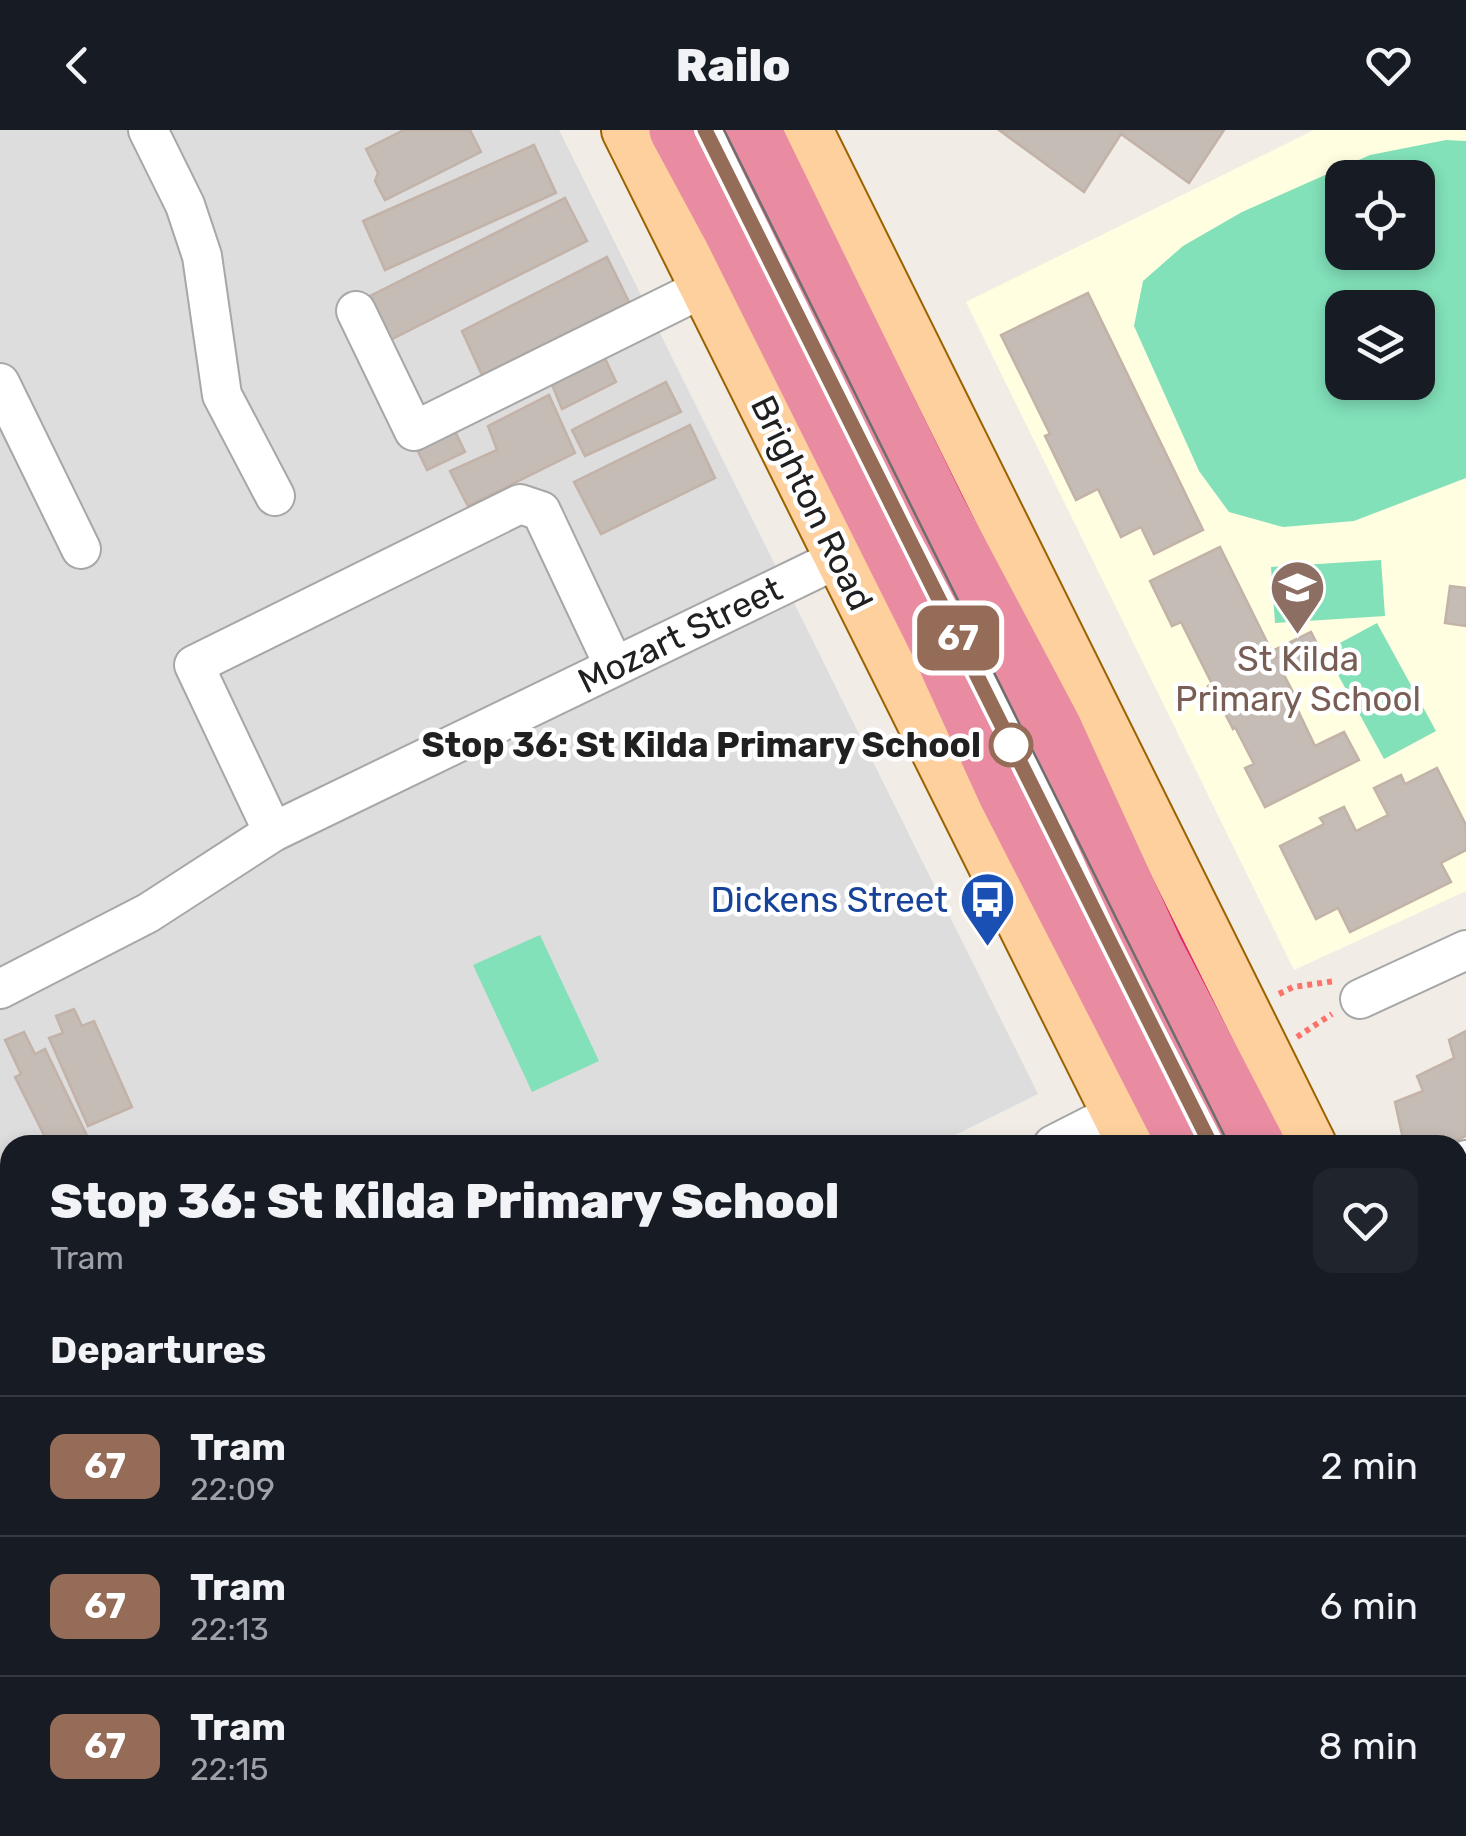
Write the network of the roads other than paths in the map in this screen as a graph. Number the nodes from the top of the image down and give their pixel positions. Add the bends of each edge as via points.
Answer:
1 (148, 130) edge
2 (626, 130) edge
3 (668, 130) edge
4 (677, 130) edge
5 (714, 130) edge
6 (783, 137) edge
7 (666, 210) junction
8 (705, 287) junction
9 (356, 311) dead end
10 (0, 383) edge
11 (275, 496) dead end
12 (893, 533) junction
13 (82, 549) dead end
14 (614, 666) junction
15 (272, 832) junction
16 (1466, 950) edge
17 (0, 990) edge
18 (1360, 999) dead end
19 (1228, 1089) junction
20 (1124, 1129) edge
21 (1097, 1135) edge
22 (1181, 1135) edge
23 (1215, 1135) edge
24 (1252, 1135) edge
25 (1297, 1135) edge
26 (1306, 1135) edge

1 - 11 street via 202,256 222,395
2 - 7 main road, Brighton Road
3 - 7 main road
4 - 12 highway, Brighton Road
5 - 12 street
6 - 12 highway, Brighton Road
6 - 26 main road, Brighton Road
7 - 8 main road, Brighton Road
8 - 9 street via 414,430
8 - 12 main road, Brighton Road
10 - 13 street
12 - 14 street, Mozart Street
12 - 19 highway, Brighton Road via 1037,695
12 - 20 main road, Brighton Road
12 - 22 highway, Brighton Road via 1006,794
12 - 23 street
14 - 15 street, Mozart Street
14 - 15 street via 541,512 520,504 194,666
15 - 17 street, Mozart Street via 148,913
16 - 18 street
19 - 24 highway, Brighton Road
19 - 25 main road
20 - 21 street

